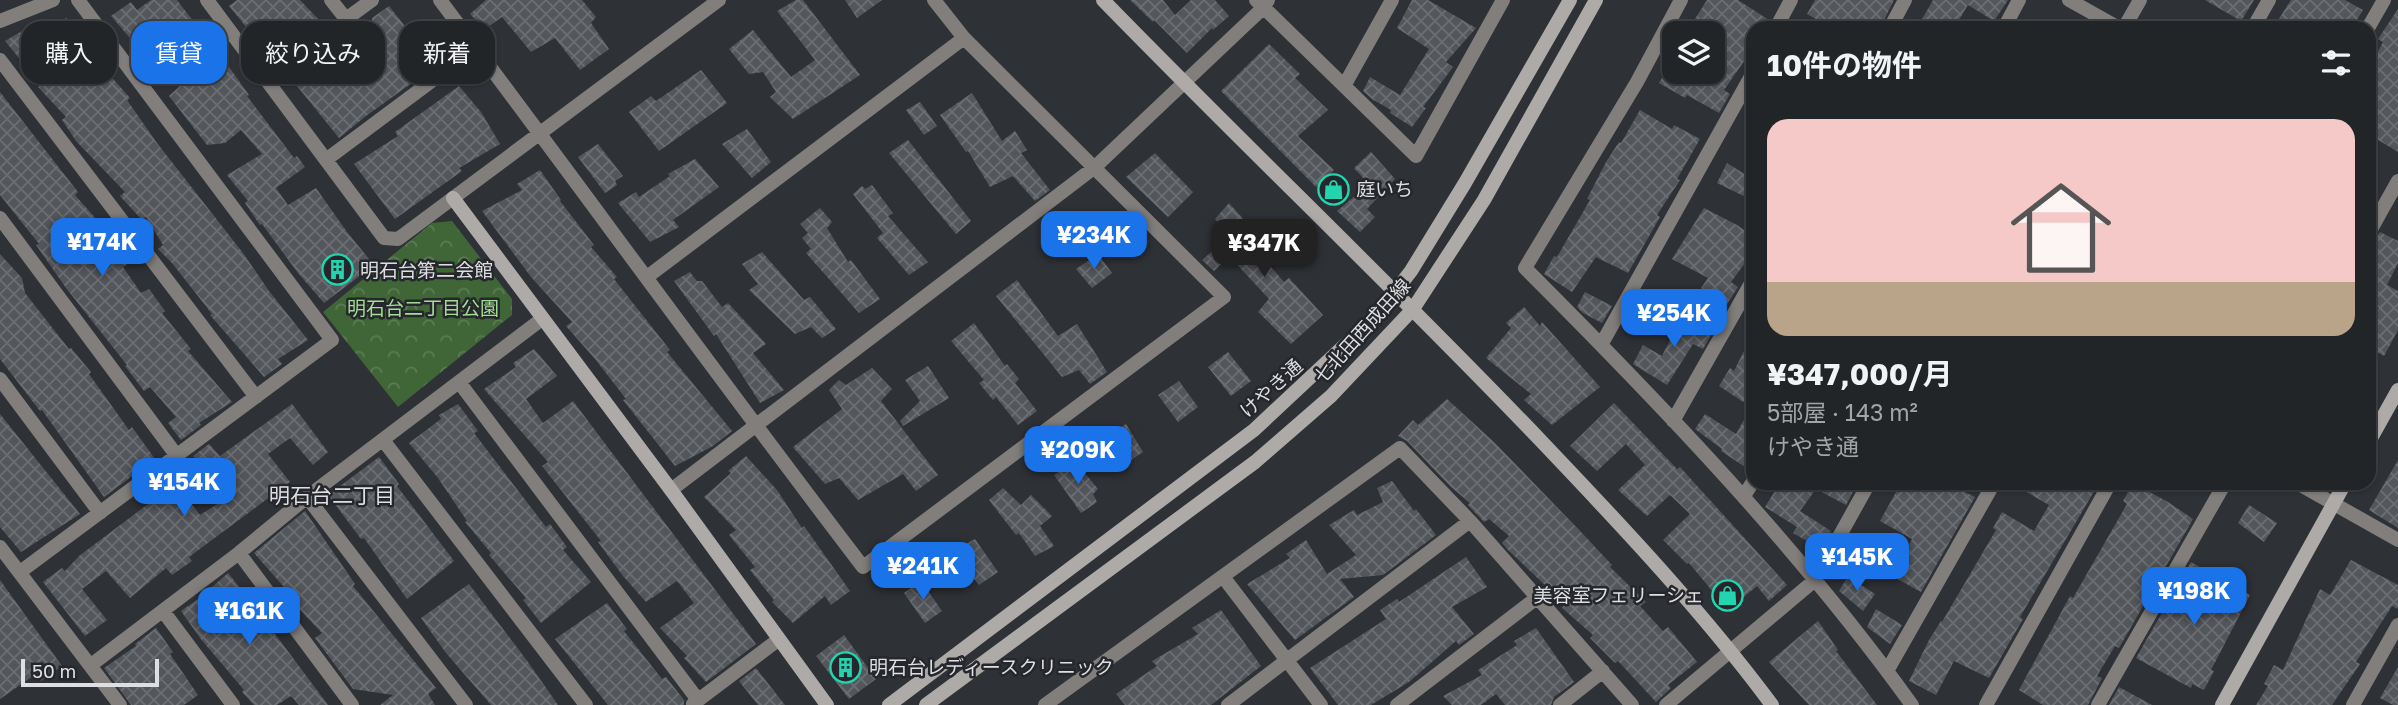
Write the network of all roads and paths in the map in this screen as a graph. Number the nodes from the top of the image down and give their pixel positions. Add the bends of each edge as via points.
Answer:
1 (53, 0) edge
2 (78, 0) edge
3 (207, 0) edge
4 (331, 0) edge
5 (372, 0) edge
6 (440, 0) edge
7 (719, 0) edge
8 (934, 0) edge
9 (1103, 0) edge
10 (1392, 0) edge
11 (1503, 0) edge
12 (1570, 0) edge
13 (1596, 0) edge
14 (1681, 0) edge
15 (1791, 0) edge
16 (1905, 0) edge
17 (2019, 0) edge
18 (2069, 0) edge
19 (2140, 0) edge
20 (2269, 0) edge
21 (2384, 0) edge
22 (1262, 2) edge
23 (0, 21) edge
24 (456, 21) edge
25 (1780, 21) edge
26 (1894, 21) edge
27 (2008, 21) edge
28 (2109, 21) edge
29 (2126, 21) edge
30 (2257, 21) edge
31 (2372, 21) edge
32 (964, 38) junction
33 (0, 60) edge
34 (495, 74) edge
35 (1184, 83) junction
36 (428, 84) edge
37 (1746, 85) edge
38 (1344, 86) junction
39 (539, 134) junction
40 (327, 159) junction
41 (1095, 167) junction
42 (2398, 181) edge
43 (453, 198) junction
44 (0, 218) edge
45 (2376, 220) edge
46 (647, 277) junction
47 (1746, 292) edge
48 (1396, 293) junction
49 (1413, 309) junction
50 (542, 319) junction
51 (1601, 345) junction
52 (0, 379) edge
53 (459, 382) junction
54 (2398, 390) edge
55 (256, 397) junction
56 (1673, 421) junction
57 (755, 426) junction
58 (2376, 429) edge
59 (383, 440) junction
60 (177, 456) junction
61 (671, 490) junction
62 (1748, 490) edge
63 (1865, 490) edge
64 (1989, 490) edge
65 (2106, 490) edge
66 (2221, 490) edge
67 (2310, 490) edge
68 (2341, 490) edge
69 (1744, 496) junction
70 (307, 498) junction
71 (2333, 503) junction
72 (100, 513) junction
73 (1470, 521) junction
74 (2398, 540) edge
75 (0, 547) edge
76 (239, 553) junction
77 (20, 572) junction
78 (1224, 578) junction
79 (1815, 580) junction
80 (1538, 597) junction
81 (163, 611) junction
82 (2398, 625) edge
83 (778, 640) junction
84 (1732, 651) junction
85 (1287, 660) junction
86 (91, 666) junction
87 (1604, 671) junction
88 (1887, 671) junction
89 (695, 702) edge
90 (120, 705) edge
91 (233, 705) edge
92 (352, 705) edge
93 (466, 705) edge
94 (586, 705) edge
95 (827, 705) edge
96 (889, 705) edge
97 (926, 705) edge
98 (1045, 705) edge
99 (1227, 705) edge
100 (1321, 705) edge
101 (1397, 705) edge
102 (1560, 705) edge
103 (1632, 705) edge
104 (1666, 705) edge
105 (1772, 705) edge
106 (1912, 705) edge
107 (1986, 705) edge
108 (2098, 705) edge
109 (2222, 705) edge
110 (2353, 705) edge

1 - 23 street
2 - 55 street via 332,340
3 - 40 street
4 - 5 street via 346,19
6 - 24 street
7 - 39 street
8 - 32 street
9 - 35 street
10 - 38 street
11 - 38 street via 1416,156
12 - 48 street, けやき通
13 - 49 street, 七北田西成田線 via 1484,200
14 - 51 street via 1525,268
15 - 25 street
16 - 26 street
17 - 27 street
18 - 28 street
19 - 29 street
20 - 30 street
21 - 31 street
22 - 35 street
22 - 38 street
32 - 41 street
32 - 46 street
33 - 55 street
34 - 39 street
35 - 41 street
35 - 48 street
36 - 40 street
37 - 51 street
39 - 43 street
39 - 46 street
40 - 43 street via 384,238 398,239
41 - 57 street
41 - 57 street via 1224,297 863,567
42 - 45 street
43 - 50 street
44 - 60 street
46 - 57 street
47 - 56 street
48 - 49 street
48 - 96 street, けやき通 via 1254,429
49 - 84 street via 1585,487
49 - 97 street, 七北田西成田線 via 1331,396 1255,462
50 - 53 street
50 - 61 street
51 - 56 street
52 - 72 street
53 - 59 street
53 - 89 street
54 - 58 street
55 - 60 street
56 - 69 street
57 - 61 street
59 - 70 street
59 - 94 street
60 - 72 street
61 - 83 street
62 - 69 street
63 - 79 street
64 - 88 street
65 - 107 street
66 - 108 street
67 - 71 street
68 - 71 street
69 - 79 street
70 - 76 street
70 - 93 street
71 - 74 street
71 - 109 street
72 - 77 street
73 - 78 street via 1400,448
73 - 80 street
73 - 85 street
75 - 77 street
76 - 81 street
76 - 92 street
77 - 86 street
78 - 85 street
78 - 98 street
79 - 84 street
79 - 88 street
80 - 87 street
80 - 101 street
81 - 86 street
81 - 91 street
82 - 110 street
83 - 89 street
83 - 95 street
84 - 104 street
84 - 105 street
85 - 99 street
85 - 100 street
86 - 90 street
87 - 102 street
87 - 103 street
88 - 106 street

